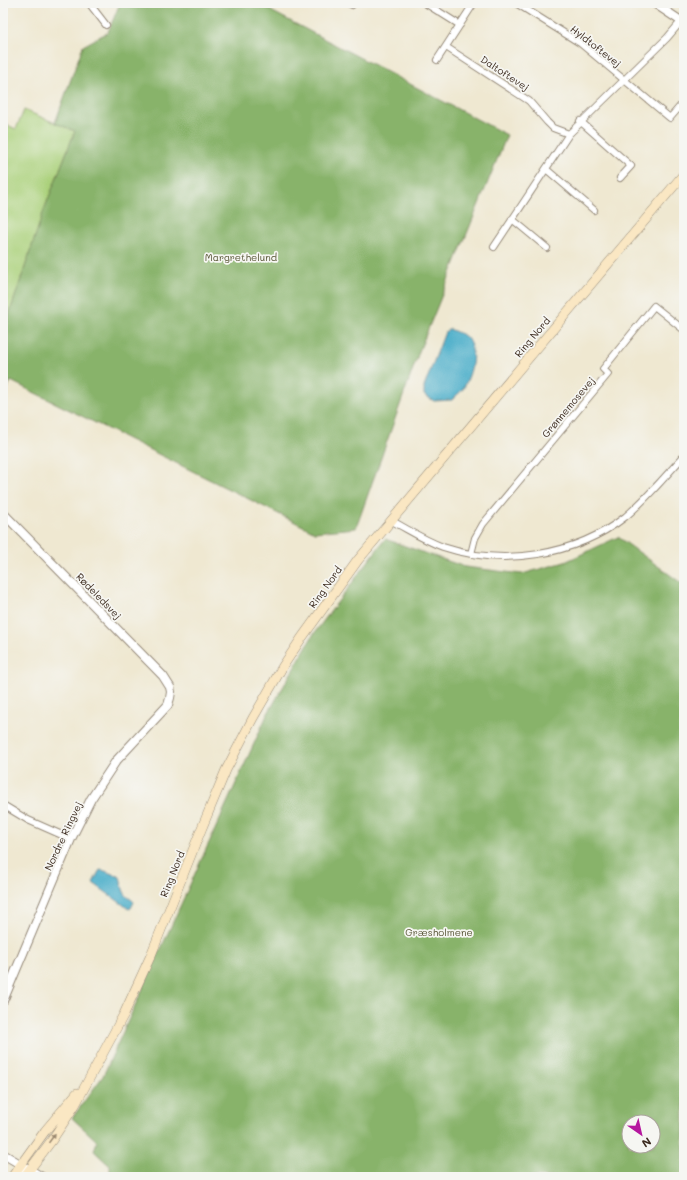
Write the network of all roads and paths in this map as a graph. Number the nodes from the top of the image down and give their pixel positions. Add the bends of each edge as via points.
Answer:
1 (89, 3) edge
2 (425, 3) edge
3 (474, 3) edge
4 (516, 3) edge
5 (654, 3) edge
6 (661, 3) edge
7 (683, 20) edge
8 (106, 25) dead end
9 (460, 25) junction
10 (446, 47) junction
11 (437, 60) dead end
12 (623, 80) junction
13 (682, 104) dead end
14 (580, 121) junction
15 (569, 134) junction
16 (546, 169) junction
17 (684, 175) edge
18 (620, 178) dead end
19 (594, 210) dead end
20 (512, 219) junction
21 (494, 247) dead end
22 (547, 248) dead end
23 (684, 330) edge
24 (684, 456) edge
25 (3, 513) edge
26 (392, 521) junction
27 (471, 554) junction
28 (170, 698) joint
29 (3, 805) edge
30 (71, 839) junction
31 (3, 976) edge
32 (12, 980) junction
33 (3, 1001) edge
34 (89, 1078) junction
35 (3, 1154) edge
36 (21, 1165) junction
37 (27, 1174) edge
38 (12, 1177) edge
39 (18, 1177) edge
40 (42, 1177) edge

1 - 8 street
2 - 9 street
3 - 9 street
4 - 12 street, Hyldtoftevej via 580,43
5 - 7 street
6 - 7 street
7 - 12 street
9 - 10 street
10 - 11 street
10 - 15 street, Daltoftevej via 529,101 553,128
12 - 13 street, Hyldtoftevej via 670,118
12 - 14 street
14 - 15 street
14 - 18 street via 631,166
15 - 16 street
16 - 19 street
16 - 20 street
17 - 26 main road, Ring Nord
20 - 21 street
20 - 22 street
23 - 27 street, Grønnemosevej via 654,306 603,369 608,374 483,524 475,538
24 - 27 street via 625,517 588,538 564,548 534,555
25 - 28 street, Rødeledsvej via 163,676 170,687
26 - 27 street via 432,542
26 - 34 main road, Ring Nord via 358,560 301,639 253,718 224,777 148,962 124,1014
28 - 30 street, Nordre Ringvej via 164,710 109,771 91,799
29 - 30 street via 28,820
30 - 32 street, Nordre Ringvej
31 - 32 street
32 - 33 street, Nordre Ringvej
34 - 36 main road, Ring Nord via 45,1131
37 -> 34 main road, Ring Nord via 75,1105
35 - 36 street
36 - 37 street
36 - 38 main road, Ring Nord
36 - 39 street
37 - 40 street

